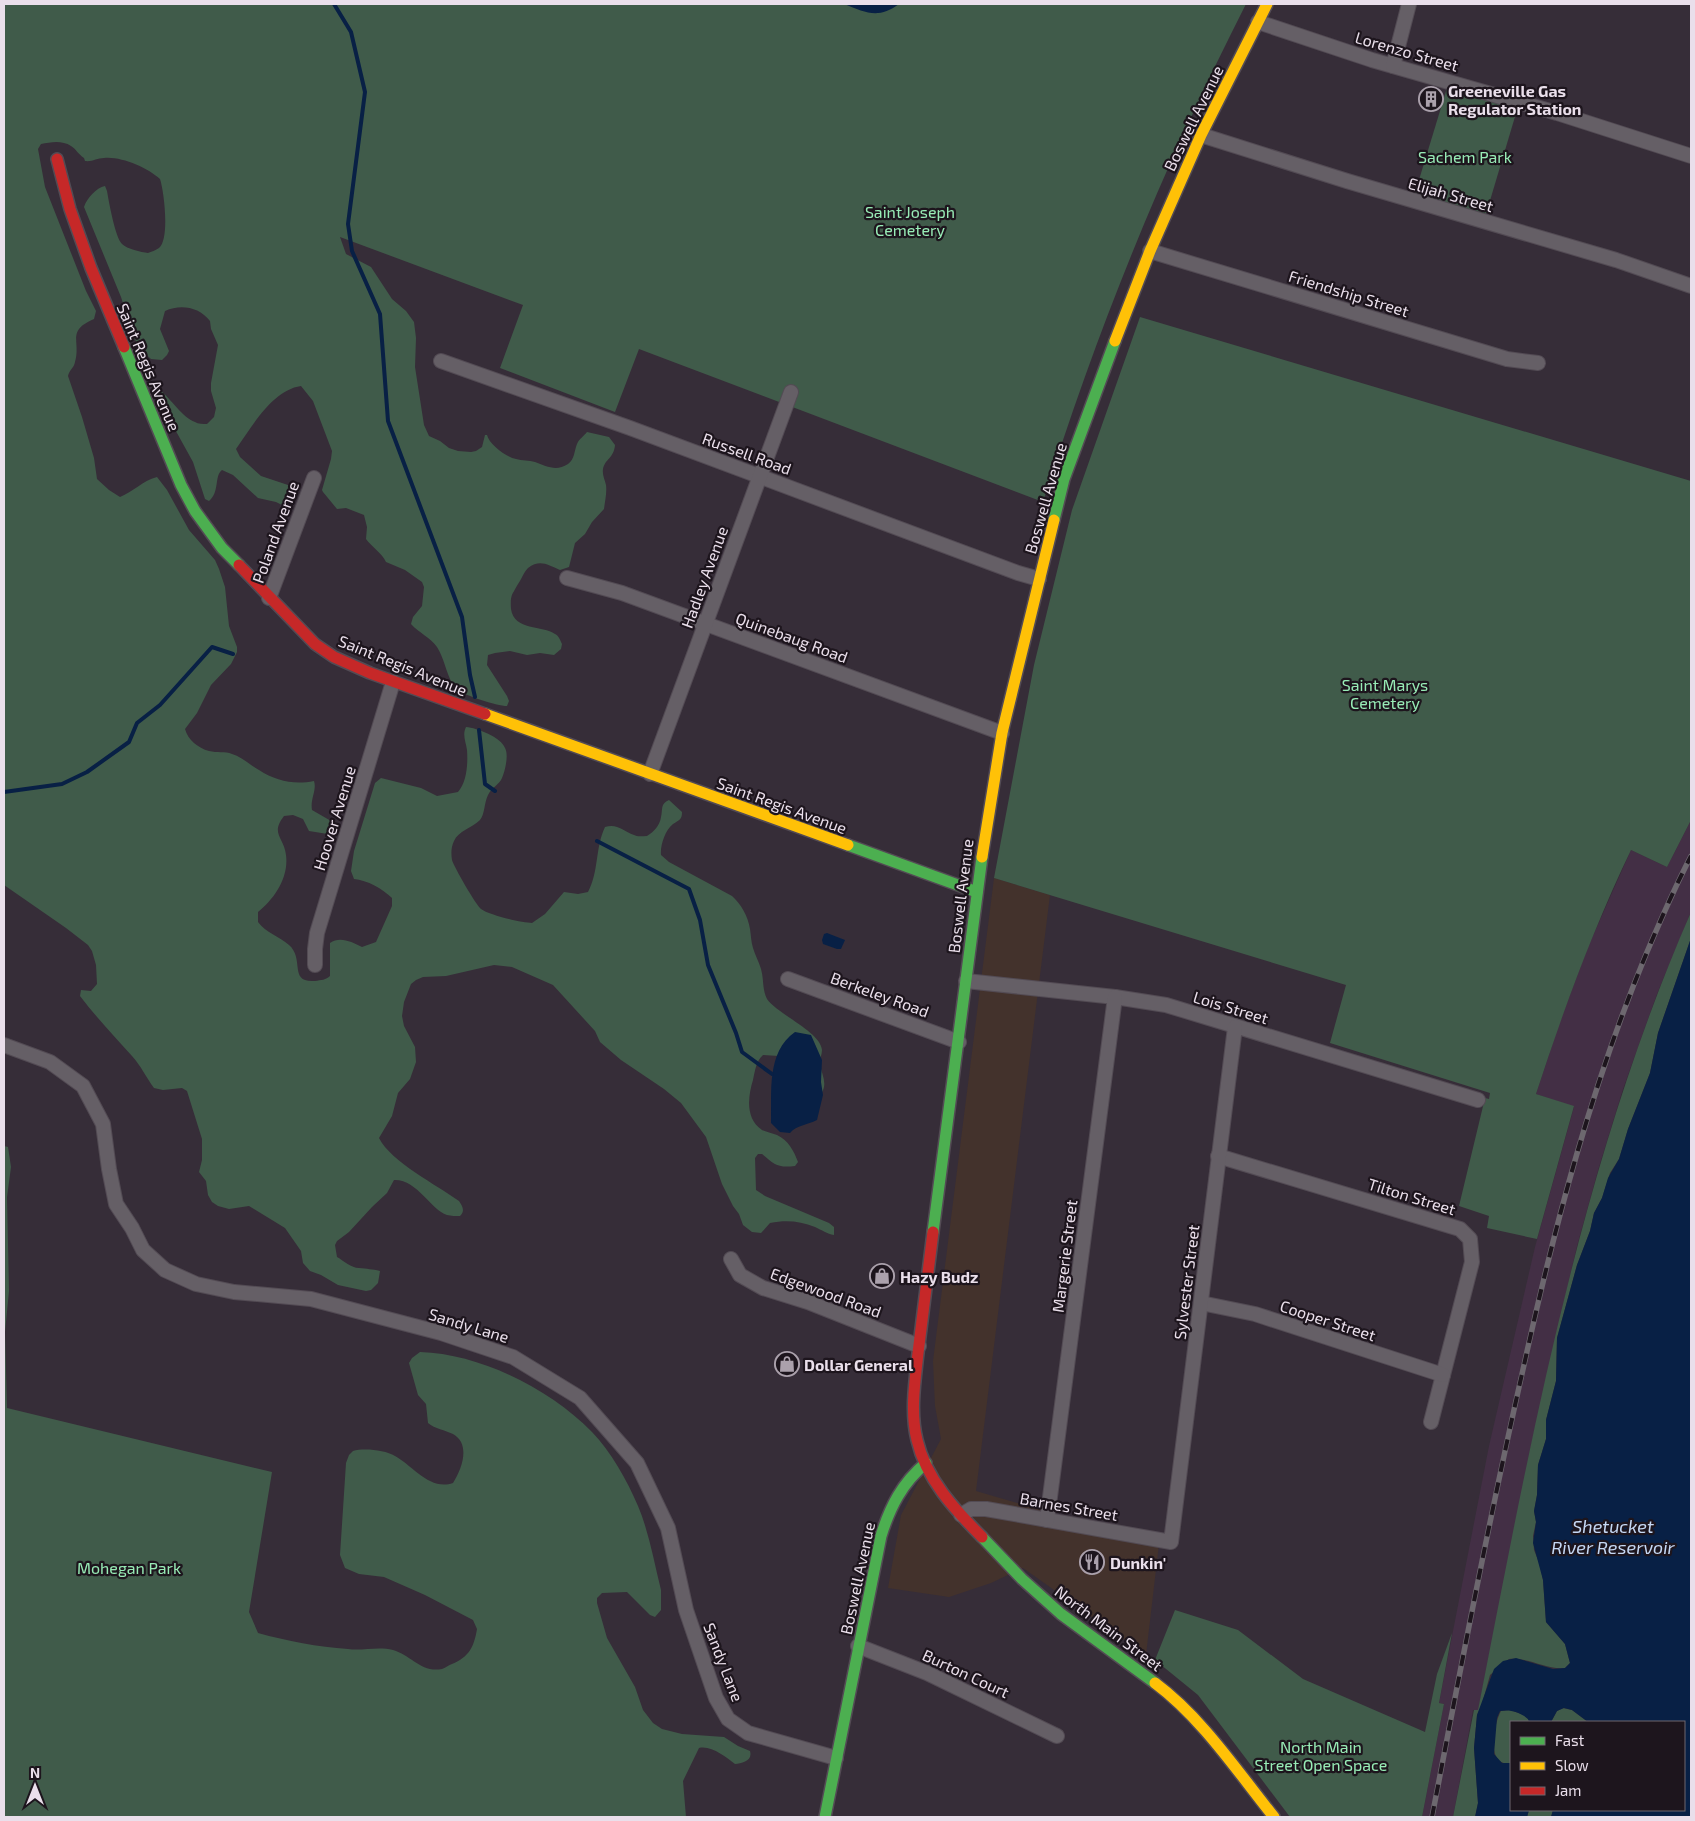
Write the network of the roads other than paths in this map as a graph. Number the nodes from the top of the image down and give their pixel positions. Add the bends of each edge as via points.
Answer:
1 (1267, 4) edge
2 (1409, 4) edge
3 (1258, 22) junction
4 (1393, 66) junction
5 (1200, 135) junction
6 (1691, 156) edge
7 (57, 159) dead end
8 (1150, 251) junction
9 (1691, 286) edge
10 (441, 361) dead end
11 (1538, 363) dead end
12 (791, 392) dead end
13 (760, 476) junction
14 (314, 478) dead end
15 (567, 578) dead end
16 (1039, 579) junction
17 (269, 598) junction
18 (706, 624) junction
19 (393, 682) junction
20 (1002, 733) junction
21 (650, 774) junction
22 (977, 892) junction
23 (315, 965) dead end
24 (788, 979) dead end
25 (966, 981) junction
26 (1115, 997) junction
27 (1235, 1027) junction
28 (959, 1042) junction
29 (4, 1046) edge
30 (1478, 1100) dead end
31 (1218, 1156) junction
32 (731, 1260) dead end
33 (1201, 1303) junction
34 (919, 1346) junction
35 (1443, 1375) junction
36 (1431, 1422) dead end
37 (926, 1462) junction
38 (961, 1515) junction
39 (1047, 1520) junction
40 (1171, 1542) joint
41 (858, 1646) junction
42 (1057, 1736) dead end
43 (836, 1758) junction
44 (825, 1817) edge
45 (1274, 1817) edge

1 - 3 main road, Boswell Avenue
2 - 4 street
3 - 4 street, Lorenzo Street
3 - 5 main road, Boswell Avenue
4 - 6 street, Lorenzo Street via 1557,112
5 - 8 main road, Boswell Avenue
5 - 9 street, Elijah Street
7 - 17 main road, Saint Regis Avenue via 67,202 91,268 181,485 208,530
8 - 11 street, Friendship Street via 1507,359
8 - 16 main road, Boswell Avenue via 1064,479
10 - 13 street, Russell Road
12 - 13 street, Hadley Avenue
13 - 16 street, Russell Road
13 - 18 street, Hadley Avenue
14 - 17 street, Poland Avenue
15 - 18 street, Quinebaug Road via 622,592
16 - 20 main road, Boswell Avenue
17 - 19 main road, Saint Regis Avenue via 324,651 349,665
18 - 20 street, Quinebaug Road
18 - 21 street, Hadley Avenue
19 - 21 main road, Saint Regis Avenue
19 - 23 street, Hoover Avenue via 318,933
20 - 22 main road, Boswell Avenue
21 - 22 main road, Saint Regis Avenue
22 - 25 main road, Boswell Avenue
24 - 28 street, Berkeley Road
25 - 26 street, Lois Street
25 - 28 main road, Boswell Avenue
26 - 27 street, Lois Street via 1166,1005
26 - 39 street, Margerie Street
27 - 30 street, Lois Street
27 - 31 street, Sylvester Street
28 - 34 main road, Boswell Avenue
29 - 43 street, Sandy Lane via 50,1062 83,1086 103,1124 116,1204 143,1250 165,1270 196,1284 234,1292 311,1299 441,1333 513,1357 580,1398 637,1463 668,1528 686,1610 716,1698 728,1720 748,1733
31 - 33 street, Sylvester Street
31 - 35 street, Tilton Street via 1460,1229 1470,1240 1472,1262
32 - 34 street, Edgewood Road via 740,1275 764,1288
33 - 35 street, Cooper Street via 1255,1314
33 - 40 street, Sylvester Street
34 - 37 main road, Boswell Avenue via 913,1421 917,1442
35 - 36 street, Tilton Street
37 - 38 main road, North Main Street via 942,1493
37 - 41 main road, Boswell Avenue via 905,1482 888,1513
38 - 39 street, Barnes Street via 980,1508
38 - 45 main road, North Main Street via 1040,1596 1184,1708
39 - 40 street, Barnes Street
41 - 42 street, Burton Court via 927,1673
41 - 43 main road, Boswell Avenue
43 - 44 main road, Boswell Avenue

